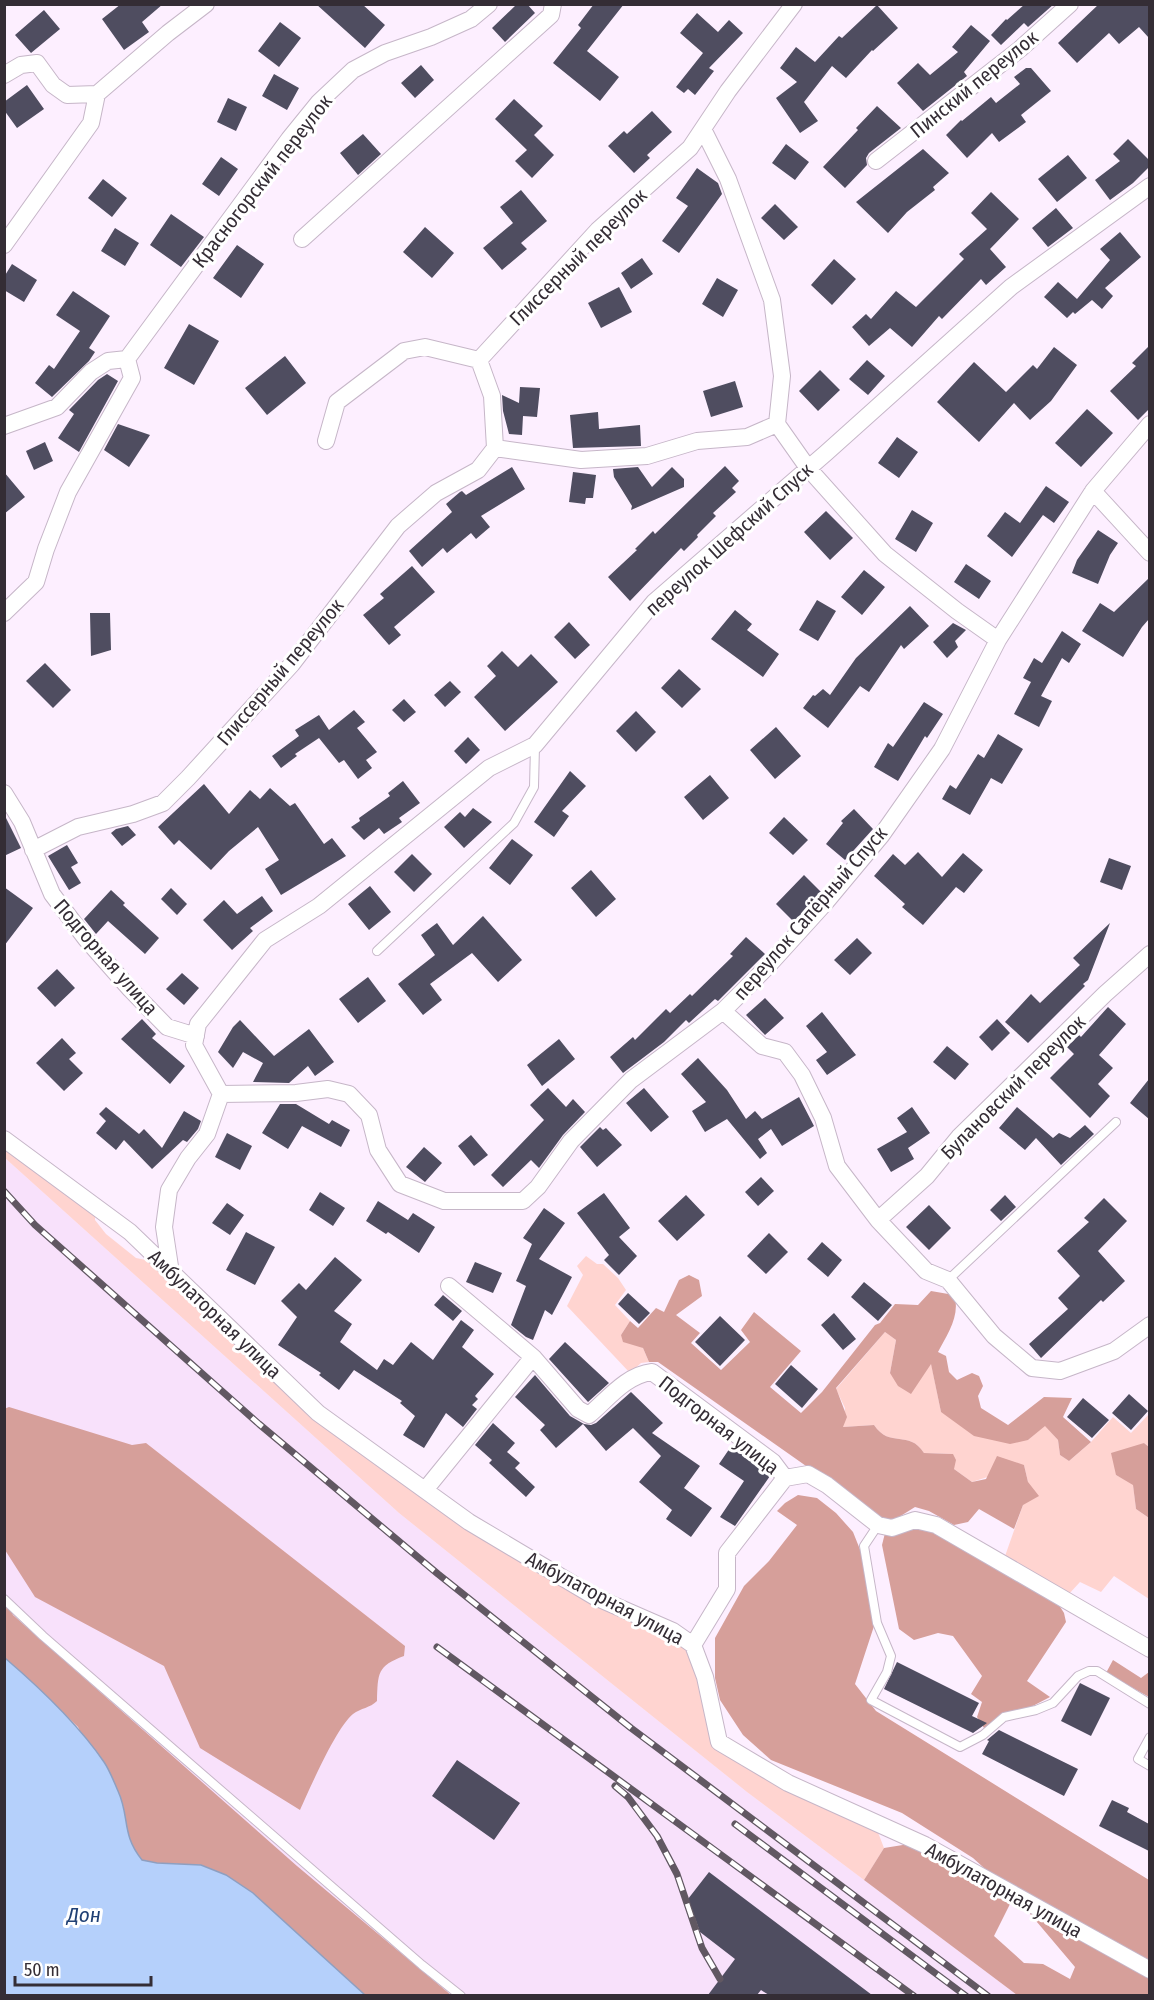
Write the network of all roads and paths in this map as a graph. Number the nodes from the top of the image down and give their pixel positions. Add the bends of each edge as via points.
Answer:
1 (206, 4) edge
2 (489, 4) edge
3 (553, 4) edge
4 (794, 4) edge
5 (1070, 4) edge
6 (4, 75) edge
7 (97, 94) junction
8 (703, 129) junction
9 (876, 161) dead end
10 (1149, 186) edge
11 (302, 238) dead end
12 (4, 245) edge
13 (126, 359) junction
14 (479, 360) junction
15 (777, 424) junction
16 (1149, 424) edge
17 (4, 426) edge
18 (326, 441) dead end
19 (495, 448) junction
20 (808, 468) junction
21 (1093, 491) junction
22 (1149, 553) edge
23 (4, 613) edge
24 (998, 640) junction
25 (535, 745) junction
26 (4, 793) edge
27 (33, 850) junction
28 (377, 951) dead end
29 (1149, 954) edge
30 (723, 1011) junction
31 (196, 1036) junction
32 (221, 1094) junction
33 (1116, 1122) dead end
34 (4, 1139) edge
35 (878, 1220) junction
36 (171, 1273) junction
37 (948, 1280) junction
38 (449, 1286) dead end
39 (1149, 1325) edge
40 (533, 1357) junction
41 (785, 1478) junction
42 (425, 1490) junction
43 (878, 1525) junction
44 (4, 1599) edge
45 (693, 1645) junction
46 (1149, 1648) edge
47 (1149, 1704) edge
48 (1149, 1737) edge
49 (1149, 1766) edge
50 (1149, 1970) edge
51 (461, 1995) edge

1 - 7 street
2 - 13 street, Красногорский переулок via 471,19 385,52 353,70 319,102
3 - 11 street via 551,15
4 - 8 street, Глиссерный переулок
5 - 9 street, Пинский переулок via 1020,49
6 - 7 street via 21,65 37,63 53,85 67,95
7 - 12 street via 91,123
8 - 14 street, Глиссерный переулок via 690,148 598,231
8 - 15 street via 728,179 772,300 782,375
10 - 20 street, переулок Шефский Спуск via 1011,287
13 - 17 street via 108,361 91,372 57,407
13 - 23 street via 132,378 68,492 36,582
14 - 18 street via 425,347 404,351 337,402
14 - 19 street via 492,396
15 - 19 street via 747,437 697,441 648,456 581,460
15 - 20 street
16 - 21 street, переулок Сапёрный Спуск
19 - 27 street, Глиссерный переулок via 478,470 436,493 398,526 292,664 163,804 78,827
20 - 24 street via 885,554
20 - 25 street, переулок Шефский Спуск via 654,603
21 - 22 street
21 - 24 street, переулок Сапёрный Спуск
24 - 30 street, переулок Сапёрный Спуск via 942,749 880,836 819,910
25 - 28 lane via 534,787 513,823
25 - 31 street, переулок Шефский Спуск via 489,768 320,906 265,940 198,1024
26 - 27 street, Подгорная улица
27 - 31 street, Подгорная улица via 52,894 86,939 167,1027
29 - 35 street, Булановский переулок
30 - 32 street, переулок Сапёрный Спуск via 631,1080 571,1141 523,1202 444,1201 400,1184 378,1150 369,1115 349,1094 328,1089
30 - 35 street via 762,1047 785,1052 791,1060 823,1118 837,1166
31 - 32 street via 194,1045
32 - 36 street via 207,1134 169,1190 164,1227
33 - 37 lane
34 - 36 street, Амбулаторная улица via 130,1232
35 - 37 street via 926,1271
36 - 42 street, Амбулаторная улица via 318,1413
37 - 39 street via 994,1336 1032,1368 1060,1371 1071,1367 1114,1351
38 - 40 street, Подгорная улица
40 - 41 street, Подгорная улица via 578,1408 589,1415 627,1381 652,1372 773,1462
40 - 42 street
41 - 43 street via 808,1474
41 - 45 street, Подгорная улица via 727,1552 727,1589
42 - 45 street, Амбулаторная улица via 469,1522 595,1597 673,1631
43 - 46 street via 892,1528 915,1520 936,1525
43 - 47 lane via 864,1546 877,1623 891,1656 871,1700 960,1747 983,1735 1004,1717 1053,1703 1078,1676 1089,1671 1097,1671
44 - 51 lane
45 - 50 street, Амбулаторная улица via 705,1677 719,1742 788,1783 925,1845
48 - 49 lane via 1138,1759

